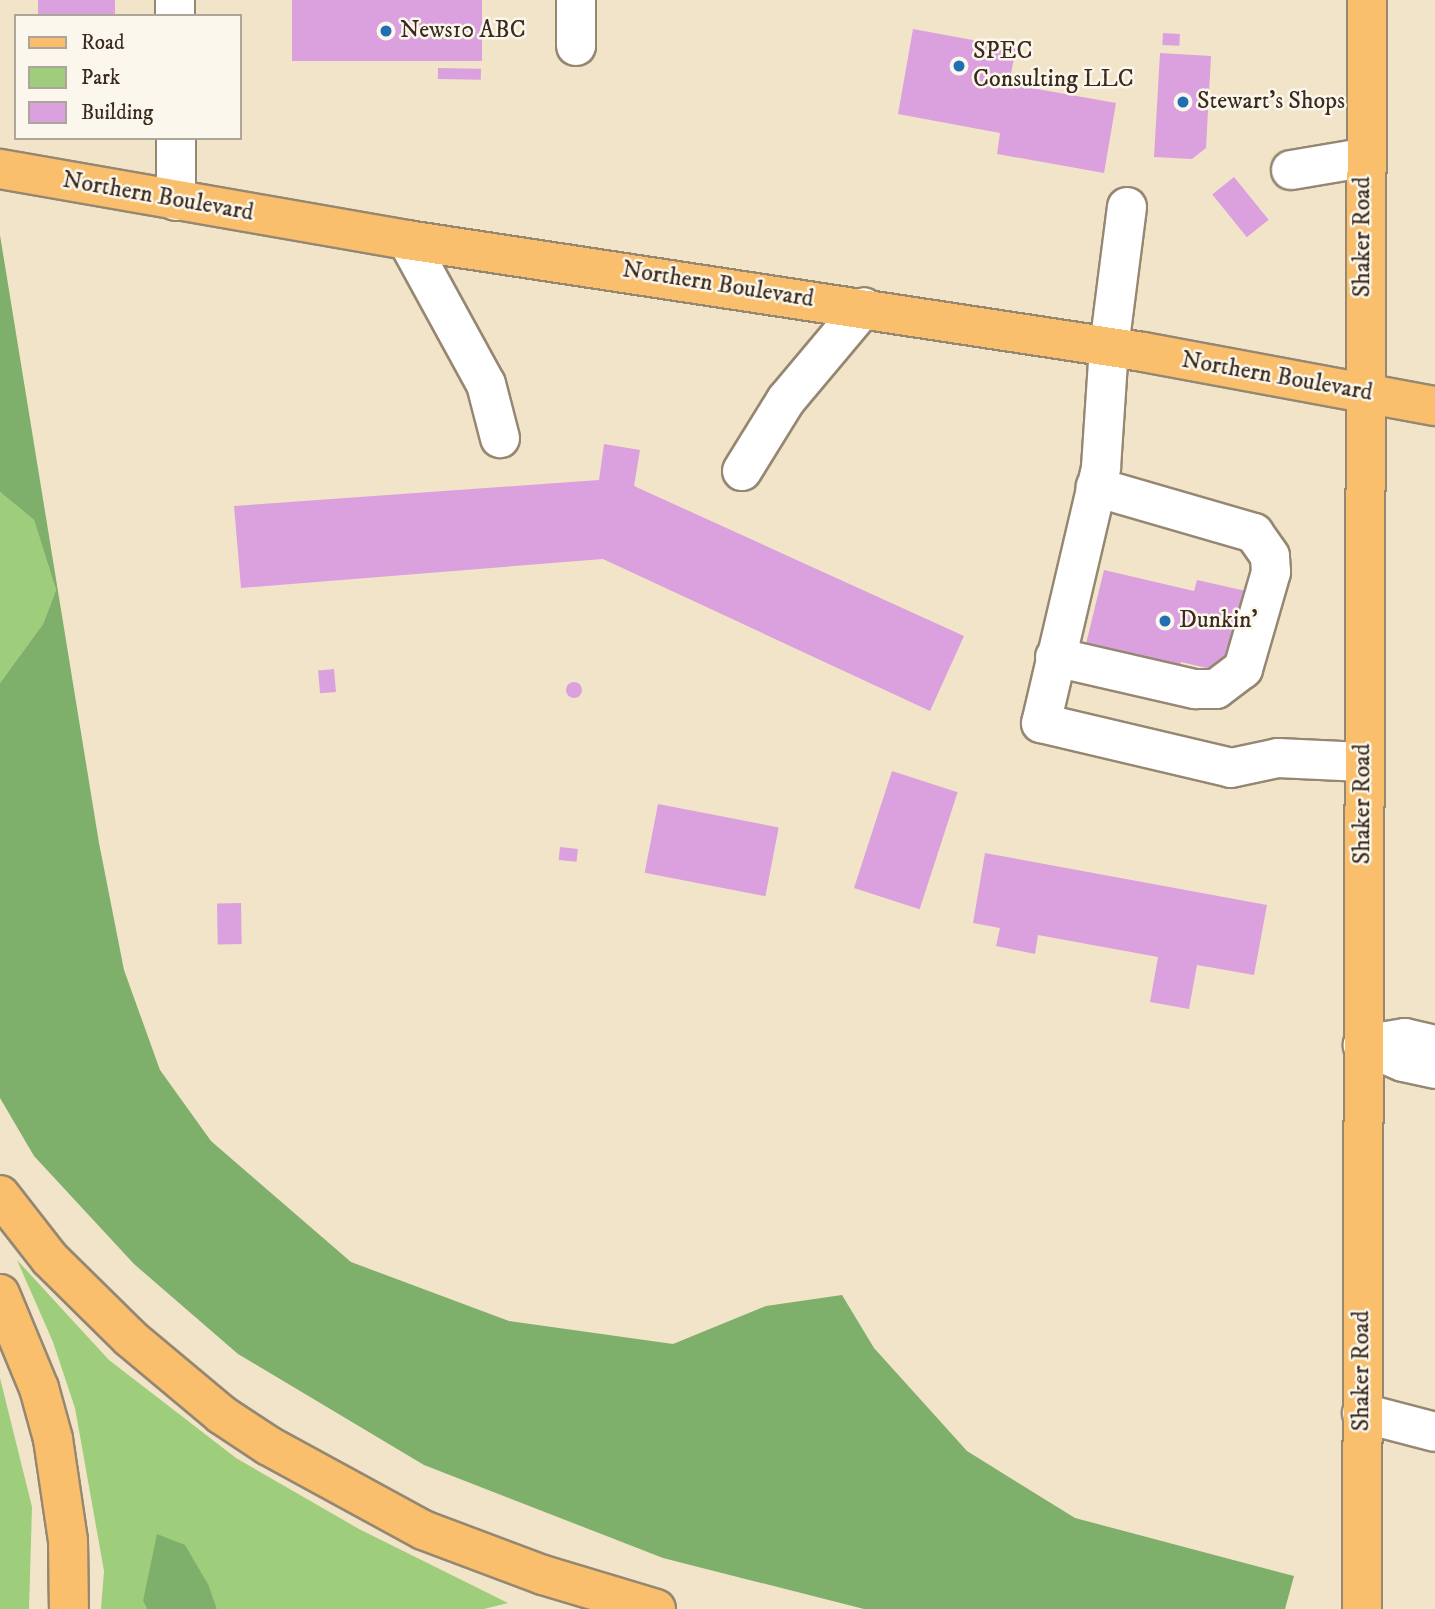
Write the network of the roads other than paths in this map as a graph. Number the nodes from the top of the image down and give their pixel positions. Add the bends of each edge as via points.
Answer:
1 (576, 0) edge
2 (1367, 0) edge
3 (576, 46) dead end
4 (176, 140) edge
5 (1363, 158) junction
6 (0, 169) edge
7 (1291, 170) dead end
8 (176, 201) junction
9 (1127, 206) dead end
10 (407, 240) junction
11 (863, 307) junction
12 (1108, 347) junction
13 (1364, 393) junction
14 (1435, 406) edge
15 (500, 438) dead end
16 (742, 471) dead end
17 (1096, 486) junction
18 (1055, 657) junction
19 (1363, 762) junction
20 (1363, 1045) junction
21 (1435, 1045) edge
22 (1435, 1069) edge
23 (0, 1195) edge
24 (0, 1294) edge
25 (1362, 1413) junction
26 (1435, 1432) edge
27 (69, 1609) edge
28 (656, 1609) edge
29 (1362, 1609) edge

1 - 3 lane
2 - 5 main road, Shaker Road
4 - 8 lane
5 - 7 lane
5 - 13 main road, Shaker Road
6 - 8 main road, Northern Boulevard
8 - 10 main road, Northern Boulevard
9 - 12 lane
10 - 11 main road, Northern Boulevard
10 - 15 lane via 474,359 494,406
11 - 12 main road, Northern Boulevard
11 - 16 lane via 786,400
12 - 13 main road, Northern Boulevard
12 - 17 lane
13 - 14 main road, Northern Boulevard
13 - 19 main road, Shaker Road
17 - 18 lane
17 - 18 lane via 1254,533 1270,556 1271,572 1243,669 1232,682 1216,689 1195,689
18 - 19 lane via 1041,723 1231,768 1278,758
19 - 20 main road, Shaker Road
20 - 21 lane via 1405,1038
20 - 22 lane
20 - 25 main road, Shaker Road
23 - 28 main road via 50,1259 130,1338 222,1415 269,1446 423,1530 543,1575
24 - 27 main road via 40,1388 53,1440 68,1541
25 - 26 lane
25 - 29 main road, Shaker Road

